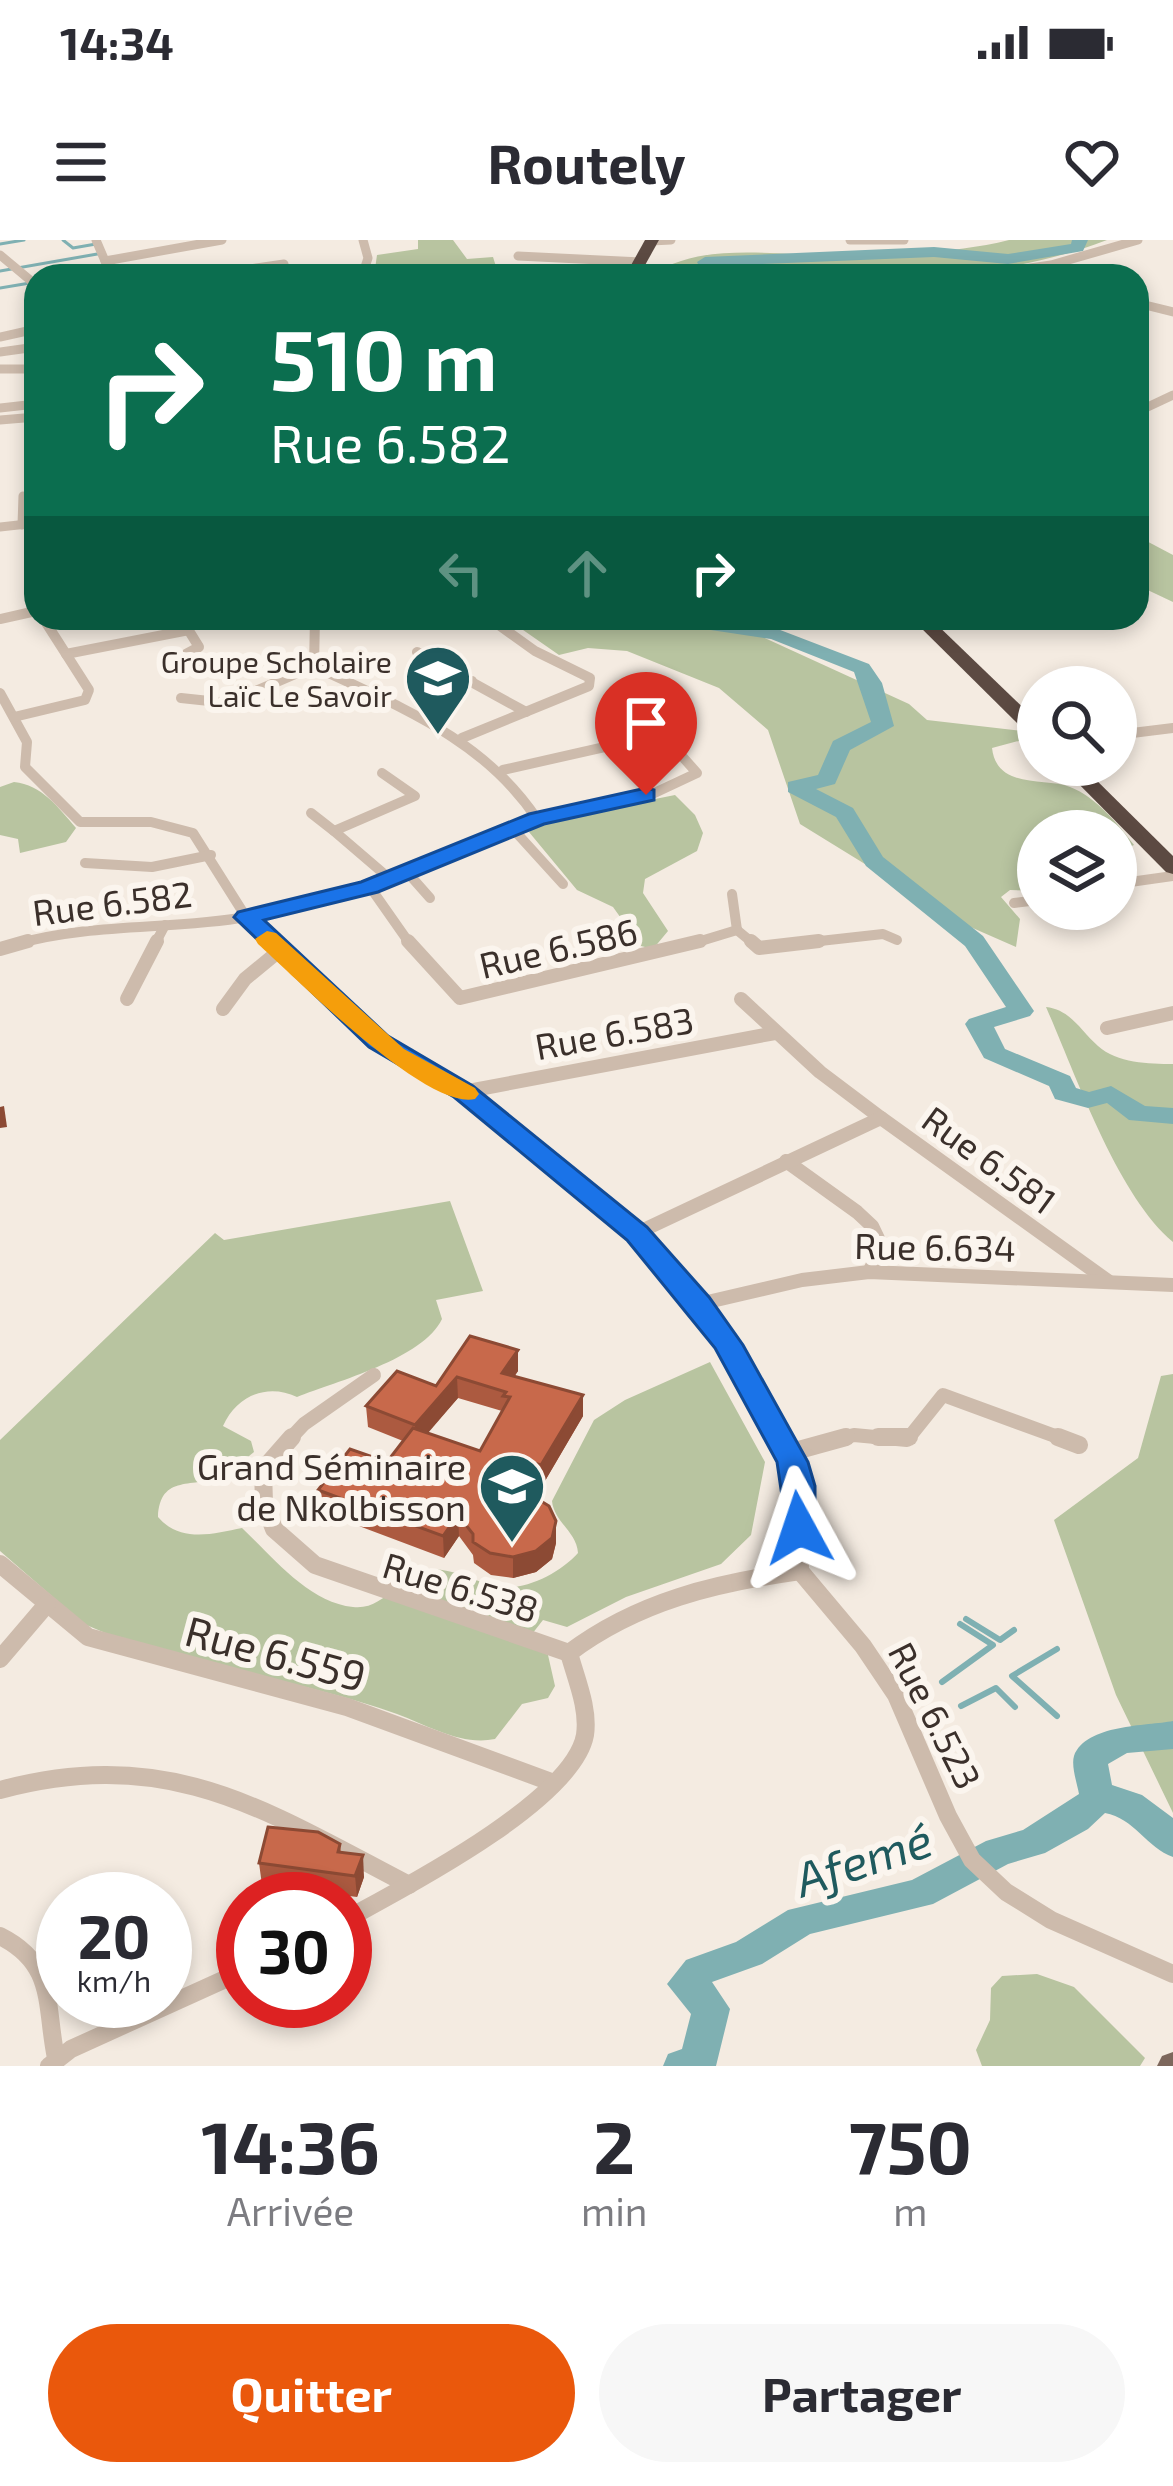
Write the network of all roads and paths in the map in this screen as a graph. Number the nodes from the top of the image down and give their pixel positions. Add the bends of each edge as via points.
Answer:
1 (96, 240) edge
2 (222, 240) edge
3 (651, 240) edge
4 (671, 240) edge
5 (850, 240) edge
6 (904, 240) edge
7 (1138, 240) edge
8 (0, 255) edge
9 (518, 256) dead end
10 (105, 261) junction
11 (108, 264) edge
12 (591, 264) edge
13 (1050, 264) edge
14 (24, 278) edge
15 (23, 496) dead end
16 (22, 525) joint
17 (0, 527) edge
18 (51, 630) edge
19 (189, 630) joint
20 (315, 630) edge
21 (505, 630) edge
22 (932, 630) edge
23 (417, 652) dead end
24 (66, 654) junction
25 (186, 654) dead end
26 (314, 666) junction
27 (472, 681) junction
28 (448, 692) dead end
29 (0, 693) edge
30 (182, 698) dead end
31 (526, 712) junction
32 (1017, 713) edge
33 (14, 717) junction
34 (1173, 728) edge
35 (1137, 732) edge
36 (461, 738) junction
37 (503, 770) junction
38 (382, 772) dead end
39 (1091, 786) edge
40 (310, 813) dead end
41 (537, 819) junction
42 (513, 829) junction
43 (334, 831) junction
44 (212, 855) junction
45 (86, 863) dead end
46 (1170, 863) edge
47 (407, 872) junction
48 (1137, 876) edge
49 (390, 880) junction
50 (563, 884) dead end
51 (370, 887) junction
52 (732, 894) dead end
53 (430, 898) dead end
54 (1014, 903) dead end
55 (1017, 903) edge
56 (247, 917) junction
57 (165, 925) junction
58 (737, 930) junction
59 (897, 940) dead end
60 (0, 949) edge
61 (279, 952) junction
62 (127, 999) dead end
63 (741, 999) dead end
64 (223, 1009) dead end
65 (1173, 1013) edge
66 (1107, 1028) dead end
67 (775, 1033) junction
68 (463, 1092) junction
69 (881, 1118) junction
70 (786, 1161) junction
71 (637, 1234) junction
72 (869, 1272) junction
73 (1108, 1281) junction
74 (1173, 1285) edge
75 (699, 1304) junction
76 (374, 1375) dead end
77 (1079, 1445) dead end
78 (788, 1453) junction
79 (0, 1564) edge
80 (800, 1571) junction
81 (47, 1604) junction
82 (569, 1653) junction
83 (0, 1659) edge
84 (551, 1782) junction
85 (0, 1790) edge
86 (409, 1885) junction
87 (372, 1905) edge
88 (0, 1936) edge
89 (1173, 1975) edge
90 (216, 1984) edge
91 (52, 2062) edge

1 - 10 street
2 - 10 street
3 - 4 street
5 - 6 street
7 - 13 street
8 - 14 street
9 - 12 street
10 - 11 street
15 - 16 street
16 - 17 street
18 - 24 street
19 - 24 street
19 - 25 street via 200,647
20 - 26 street
21 - 31 street via 590,678 582,691
22 - 32 highway
23 - 27 street
24 - 33 street via 89,690 85,700
26 - 30 street via 228,703
26 - 36 street
27 - 28 street
27 - 31 street
29 - 33 street
31 - 36 street
33 - 44 street via 27,742 25,766 80,822 172,824
34 - 35 street
36 - 37 street
37 - 41 street
37 - 41 street, Rue 6.582 via 649,737 673,746 697,773 660,791
38 - 43 street via 416,796
39 - 46 highway
40 - 43 street
41 - 42 street, Rue 6.582
42 - 47 street, Rue 6.582
42 - 50 street
43 - 49 street
44 - 45 street via 152,868
44 - 56 street
46 - 48 street
47 - 49 street, Rue 6.582
47 - 53 street
49 - 51 street, Rue 6.582
51 - 56 street, Rue 6.582
51 - 58 street, Rue 6.586 via 424,964 460,998
52 - 58 street
54 - 55 street
56 - 57 street, Rue 6.582
56 - 61 street
57 - 60 street, Rue 6.582
57 - 62 street
58 - 59 street via 759,948 883,934
61 - 64 street via 244,979
61 - 68 street via 395,1054
63 - 67 street
65 - 66 street
67 - 68 street, Rue 6.583
67 - 69 street
68 - 71 street
69 - 70 street, Rue 6.581
69 - 73 street, Rue 6.581
70 - 71 street, Rue 6.581
70 - 72 street via 872,1226 882,1247
71 - 75 street
72 - 73 street, Rue 6.634
72 - 75 street, Rue 6.634
73 - 74 street, Rue 6.634
75 - 78 street
76 - 82 street, Rue 6.538 via 304,1424 262,1470 264,1511 279,1534 348,1583
77 - 78 street via 943,1395 907,1440 854,1436
78 - 80 street via 799,1486
79 - 81 street, Rue 6.559
80 - 82 street via 714,1584 645,1608
80 - 89 street, Rue 6.523 via 898,1697 983,1874 1050,1918
81 - 83 street
81 - 84 street, Rue 6.559 via 108,1644 347,1707
82 - 84 street via 586,1728
84 - 86 street via 480,1843
85 - 86 street via 56,1773 124,1772 202,1784
86 - 87 street
88 - 91 street via 38,1959
90 - 91 street

